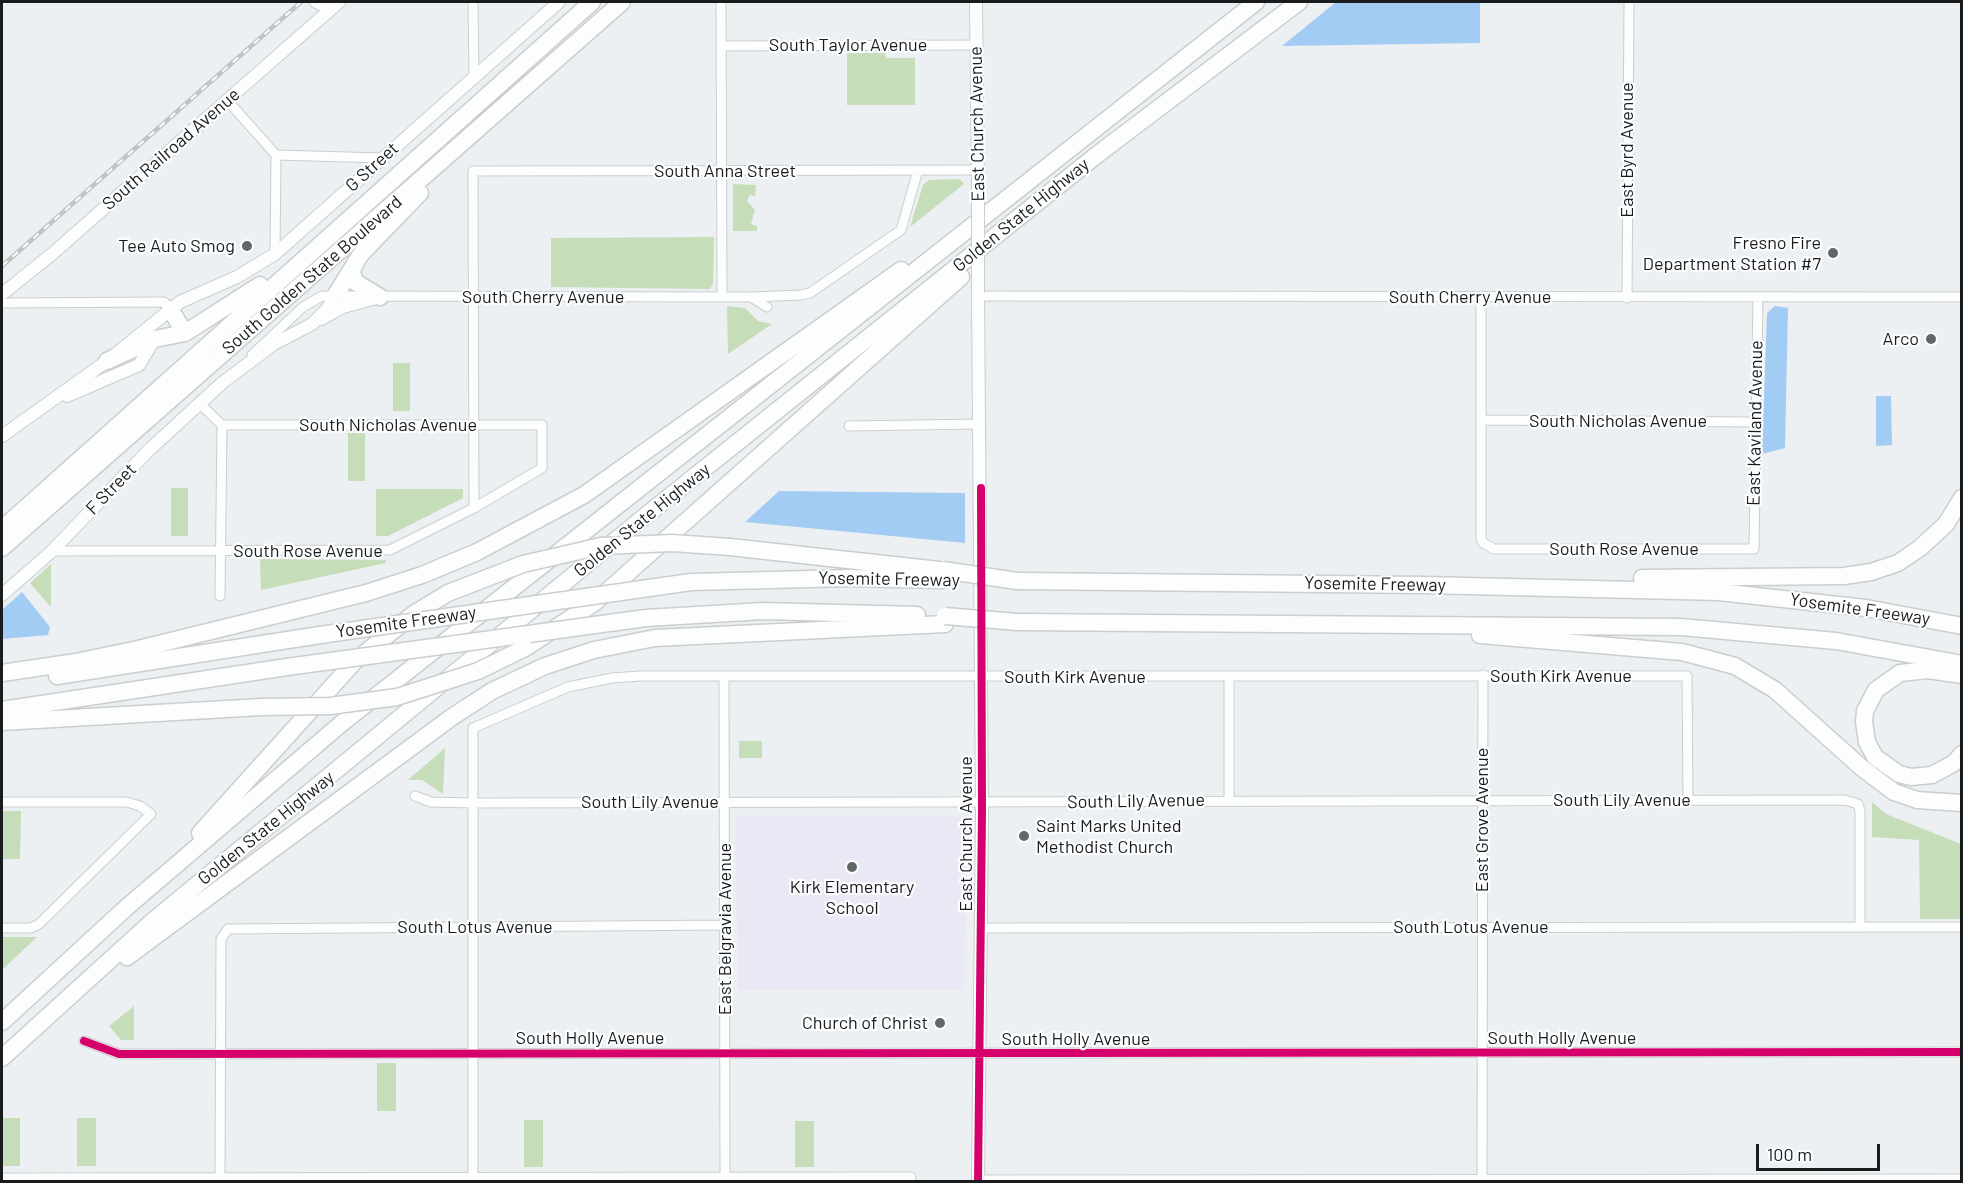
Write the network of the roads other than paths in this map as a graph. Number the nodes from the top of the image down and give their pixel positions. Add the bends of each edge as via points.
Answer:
1 (316, 2) edge
2 (473, 2) edge
3 (559, 2) edge
4 (591, 2) edge
5 (622, 2) edge
6 (720, 2) edge
7 (975, 2) edge
8 (1256, 2) edge
9 (1299, 2) edge
10 (1629, 2) edge
11 (335, 5) edge
12 (976, 45) junction
13 (721, 46) junction
14 (549, 66) junction
15 (474, 77) junction
16 (227, 100) junction
17 (1087, 136) junction
18 (276, 154) junction
19 (1098, 154) junction
20 (383, 158) junction
21 (918, 170) junction
22 (978, 170) junction
23 (721, 171) junction
24 (317, 245) junction
25 (275, 254) junction
26 (355, 262) junction
27 (2, 294) edge
28 (978, 295) junction
29 (335, 296) junction
30 (1481, 296) junction
31 (380, 297) junction
32 (474, 297) junction
33 (722, 297) junction
34 (751, 297) junction
35 (1758, 297) junction
36 (1962, 297) edge
37 (1627, 298) junction
38 (2, 303) edge
39 (766, 307) dead end
40 (170, 309) junction
41 (312, 324) junction
42 (185, 333) junction
43 (155, 339) junction
44 (107, 361) junction
45 (222, 383) junction
46 (199, 403) junction
47 (39, 409) junction
48 (1482, 420) junction
49 (1754, 422) junction
50 (980, 424) junction
51 (222, 425) junction
52 (474, 425) junction
53 (849, 426) dead end
54 (2, 436) edge
55 (542, 468) joint
56 (1962, 498) edge
57 (474, 508) junction
58 (2, 529) edge
59 (2, 548) edge
60 (1754, 549) joint
61 (52, 551) junction
62 (221, 551) junction
63 (943, 575) junction
64 (1425, 585) junction
65 (2, 595) edge
66 (220, 596) dead end
67 (945, 620) junction
68 (1366, 626) junction
69 (1962, 626) edge
70 (1962, 664) edge
71 (2, 673) edge
72 (1483, 675) junction
73 (1962, 675) edge
74 (1229, 676) junction
75 (724, 677) junction
76 (982, 677) junction
77 (2, 683) edge
78 (2, 710) edge
79 (2, 722) edge
80 (1962, 754) edge
81 (415, 796) dead end
82 (1229, 800) junction
83 (1482, 800) junction
84 (1688, 801) junction
85 (2, 802) edge
86 (725, 802) junction
87 (474, 803) junction
88 (982, 803) junction
89 (1962, 804) edge
90 (127, 908) junction
91 (725, 925) junction
92 (1482, 927) junction
93 (1860, 927) junction
94 (1962, 927) edge
95 (2, 928) edge
96 (474, 928) junction
97 (980, 928) junction
98 (57, 1010) junction
99 (2, 1022) edge
100 (84, 1041) dead end
101 (1962, 1052) edge
102 (221, 1053) junction
103 (474, 1053) junction
104 (725, 1053) junction
105 (1482, 1053) junction
106 (979, 1054) junction
107 (2, 1058) edge
108 (911, 1177) dead end
109 (2, 1178) edge
110 (725, 1179) edge
111 (1962, 1179) edge
112 (220, 1180) edge
113 (474, 1180) edge
114 (1482, 1180) edge
115 (978, 1181) edge

1 - 11 street
2 - 15 street
3 - 15 street, G Street
4 - 24 highway, South Golden State Boulevard
5 - 14 highway, South Golden State Boulevard
6 - 13 street
7 - 12 street, East Church Avenue
8 - 17 highway, Golden State Highway
9 - 19 highway, Golden State Highway
10 - 37 street, East Byrd Avenue
11 - 16 street, South Railroad Avenue
12 - 13 street, South Taylor Avenue
12 - 22 street, East Church Avenue
13 - 23 street
14 - 26 highway
14 - 59 highway, South Golden State Boulevard
15 - 20 street, G Street
16 - 18 street
16 - 27 street, South Railroad Avenue
17 - 71 highway via 1033,170 921,257 584,495 522,530 422,575 366,593 138,649
17 - 90 highway, Golden State Highway via 342,723
18 - 20 street
18 - 25 street
19 - 79 highway, bridge via 594,603 525,648 478,671 397,697 330,706
19 - 98 highway, Golden State Highway via 649,513 363,748 154,920
20 - 25 street, G Street
21 - 22 street, South Anna Street
21 - 23 street, South Anna Street
21 - 34 street, South Cherry Avenue via 901,230 810,292 801,296
22 - 28 street, East Church Avenue, bridge
23 - 32 street, South Anna Street via 473,171
23 - 33 street
24 - 42 highway
24 - 58 highway, South Golden State Boulevard
25 - 40 street, G Street via 237,277 190,295
26 - 29 highway
26 - 31 highway via 355,282
28 - 30 street, South Cherry Avenue
28 - 50 street, East Church Avenue
29 - 31 street, South Cherry Avenue
29 - 41 street, F Street
29 - 45 street, F Street via 309,302
30 - 37 street, South Cherry Avenue
30 - 48 street
31 - 32 street, South Cherry Avenue
31 - 41 street via 343,307
32 - 33 street, South Cherry Avenue
32 - 52 street
33 - 34 street, South Cherry Avenue
34 - 39 street
35 - 36 street, South Cherry Avenue
35 - 37 street, South Cherry Avenue
35 - 49 street, East Kaviland Avenue
38 - 40 street via 164,302
40 - 42 highway
40 - 43 street, G Street
40 - 44 street, G Street
41 - 45 street, F Street via 274,344
42 - 43 highway
43 - 44 highway
43 - 47 street, G Street via 145,359 131,370
44 - 47 street, G Street
45 - 46 street, F Street
46 - 51 street
46 - 61 street, F Street
47 - 54 street, G Street
48 - 49 street, South Nicholas Avenue
48 - 60 street, South Rose Avenue via 1481,538 1494,549
49 - 60 street, East Kaviland Avenue
50 - 53 street
50 - 76 street, East Church Avenue
51 - 52 street, South Nicholas Avenue
51 - 62 street
52 - 55 street, South Nicholas Avenue via 542,425
52 - 57 street
55 - 57 street, South Rose Avenue
56 - 64 highway via 1946,524 1910,556 1857,575 1527,579
57 - 62 street, South Rose Avenue via 390,550
61 - 62 street, South Rose Avenue
61 - 65 street, F Street
62 - 66 street
63 - 64 highway, Yosemite Freeway, bridge via 1017,581
63 - 77 highway, Yosemite Freeway, bridge via 691,582
63 - 90 highway, bridge via 672,543 601,546 522,564 448,593 415,613 356,661 212,821
64 - 69 highway, Yosemite Freeway via 1719,592 1866,608
67 - 68 highway, Yosemite Freeway, bridge
67 - 78 highway, Yosemite Freeway, bridge via 763,611 645,618
67 - 98 highway via 655,638 594,650 518,677 452,717
68 - 70 highway, Yosemite Freeway via 1681,627 1836,641
68 - 89 highway via 1711,657 1745,670 1775,690 1894,792 1917,800
72 - 74 street, South Kirk Avenue
72 - 83 street, East Grove Avenue
72 - 84 street, South Kirk Avenue via 1687,676
73 - 80 highway via 1928,670 1900,673 1876,690 1864,722 1867,742 1875,757 1899,774 1932,775
74 - 76 street, South Kirk Avenue
74 - 82 street
75 - 76 street, South Kirk Avenue
75 - 86 street, East Belgravia Avenue
75 - 87 street, South Kirk Avenue via 640,676 592,681 539,697 474,728
76 - 88 street, East Church Avenue
81 - 87 street, South Lily Avenue via 431,802
82 - 83 street, South Lily Avenue
82 - 88 street, South Lily Avenue
83 - 84 street, South Lily Avenue
83 - 92 street, East Grove Avenue
84 - 93 street, South Lily Avenue via 1845,800 1858,804
85 - 95 street via 127,802 151,814 39,924 31,928
86 - 87 street, South Lily Avenue
86 - 88 street, South Lily Avenue
86 - 91 street, East Belgravia Avenue
87 - 96 street
88 - 97 street, East Church Avenue
90 - 99 highway, Golden State Highway
91 - 96 street, South Lotus Avenue
91 - 104 street, East Belgravia Avenue
92 - 93 street, South Lotus Avenue
92 - 97 street, South Lotus Avenue
92 - 105 street, East Grove Avenue
93 - 94 street, South Lotus Avenue
96 - 102 street, South Lotus Avenue via 226,931 221,939
96 - 103 street
97 - 106 street, East Church Avenue
98 - 107 highway, Golden State Highway
100 - 102 street, South Holly Avenue via 119,1054
101 - 105 street, South Holly Avenue
102 - 103 street, South Holly Avenue
102 - 112 street
103 - 104 street, South Holly Avenue
103 - 113 street
104 - 106 street, South Holly Avenue
104 - 110 street, East Belgravia Avenue
105 - 106 street, South Holly Avenue
105 - 114 street, East Grove Avenue
106 - 115 street, East Church Avenue
108 - 110 street
109 - 112 street
110 - 113 street
111 - 114 street
112 - 113 street
114 - 115 street

